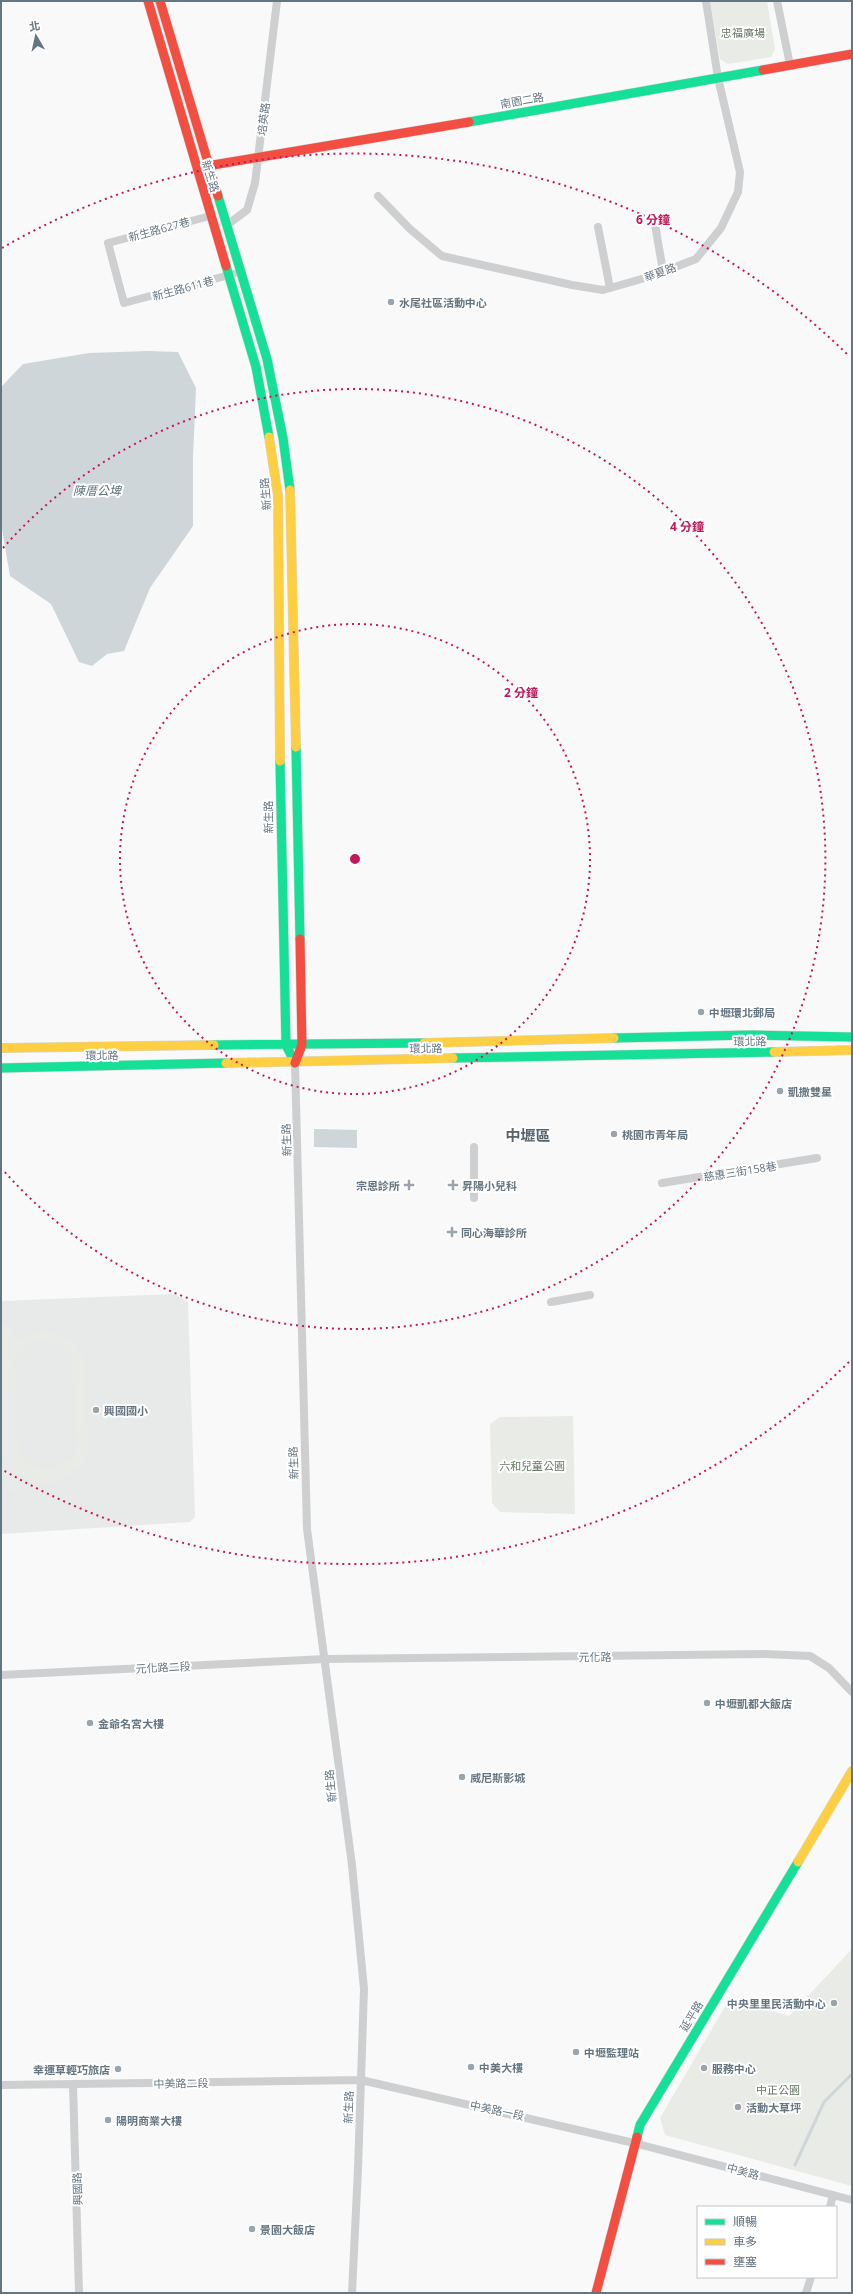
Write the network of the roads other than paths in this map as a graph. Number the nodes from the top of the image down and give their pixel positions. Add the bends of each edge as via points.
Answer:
1 (148, 1) edge
2 (160, 1) edge
3 (277, 1) edge
4 (706, 1) edge
5 (777, 1) edge
6 (852, 54) edge
7 (790, 65) junction
8 (718, 78) junction
9 (258, 157) junction
10 (208, 164) junction
11 (196, 168) junction
12 (378, 196) dead end
13 (210, 216) junction
14 (654, 219) dead end
15 (226, 225) junction
16 (598, 227) dead end
17 (663, 271) junction
18 (242, 272) junction
19 (228, 276) junction
20 (610, 288) junction
21 (124, 303) joint
22 (852, 1037) edge
23 (653, 1038) junction
24 (470, 1042) junction
25 (302, 1044) junction
26 (286, 1045) junction
27 (1, 1048) edge
28 (852, 1050) edge
29 (654, 1055) junction
30 (470, 1059) junction
31 (295, 1063) junction
32 (1, 1068) edge
33 (474, 1147) dead end
34 (817, 1158) dead end
35 (662, 1183) dead end
36 (474, 1198) dead end
37 (590, 1295) dead end
38 (551, 1302) dead end
39 (325, 1659) junction
40 (1, 1675) edge
41 (852, 1692) edge
42 (852, 1771) edge
43 (361, 2080) junction
44 (1, 2084) edge
45 (73, 2085) junction
46 (634, 2143) junction
47 (833, 2195) junction
48 (852, 2200) edge
49 (830, 2206) edge
50 (811, 2278) edge
51 (79, 2293) edge
52 (352, 2293) edge
53 (596, 2293) edge
54 (806, 2293) edge

1 - 11 main road, 新生路
2 - 10 main road, 新生路
3 - 9 street, 培英路
4 - 8 street, 華夏路
5 - 7 street
6 - 7 main road, 南園二路
7 - 8 main road, 南園二路
8 - 9 main road, 南園二路
8 - 17 street, 華夏路 via 740,172 738,192 721,228 696,258
9 - 10 main road, 南園二路
9 - 15 street, 培英路 via 255,183 247,210
10 - 11 main road, 南園二路
10 - 15 main road, 新生路
11 - 13 main road, 新生路
12 - 20 street, 華夏路 via 410,229 442,256 572,285 603,290
13 - 19 main road, 新生路
13 - 21 street, 新生路627巷 via 108,243
14 - 17 street
15 - 18 main road, 新生路
16 - 20 street
17 - 20 street, 華夏路
18 - 19 street, 新生路611巷
18 - 25 main road, 新生路 via 267,359 283,438 290,491
19 - 21 street, 新生路611巷
19 - 26 main road, 新生路 via 256,368 278,496 280,828
22 - 23 main road, 環北路 via 751,1035
23 - 24 main road, 環北路
23 - 29 street
24 - 25 main road, 環北路
24 - 30 street
25 - 26 main road, 環北路
25 - 31 main road
26 - 27 main road, 環北路
26 - 31 main road, 新生路
28 - 29 main road, 環北路
29 - 30 main road, 環北路
30 - 31 main road, 環北路
31 - 32 main road, 環北路
31 - 39 street, 新生路 via 307,1529
33 - 36 street
34 - 35 street, 慈惠三街158巷
37 - 38 street
39 - 40 street, 元化路二段
39 - 41 street, 元化路 via 689,1654 810,1656 829,1668
39 - 43 street, 新生路 via 362,1952 364,1989
42 - 46 main road, 延平路 via 640,2126
43 - 45 street, 中美路二段
43 - 46 street, 中美路一段
43 - 52 street, 新生路
44 - 45 street, 中美路二段
45 - 51 street, 興國路
46 - 47 street, 中美路
46 - 53 main road, 延平路
47 - 48 street, 中美路
47 - 49 street
50 - 54 street

